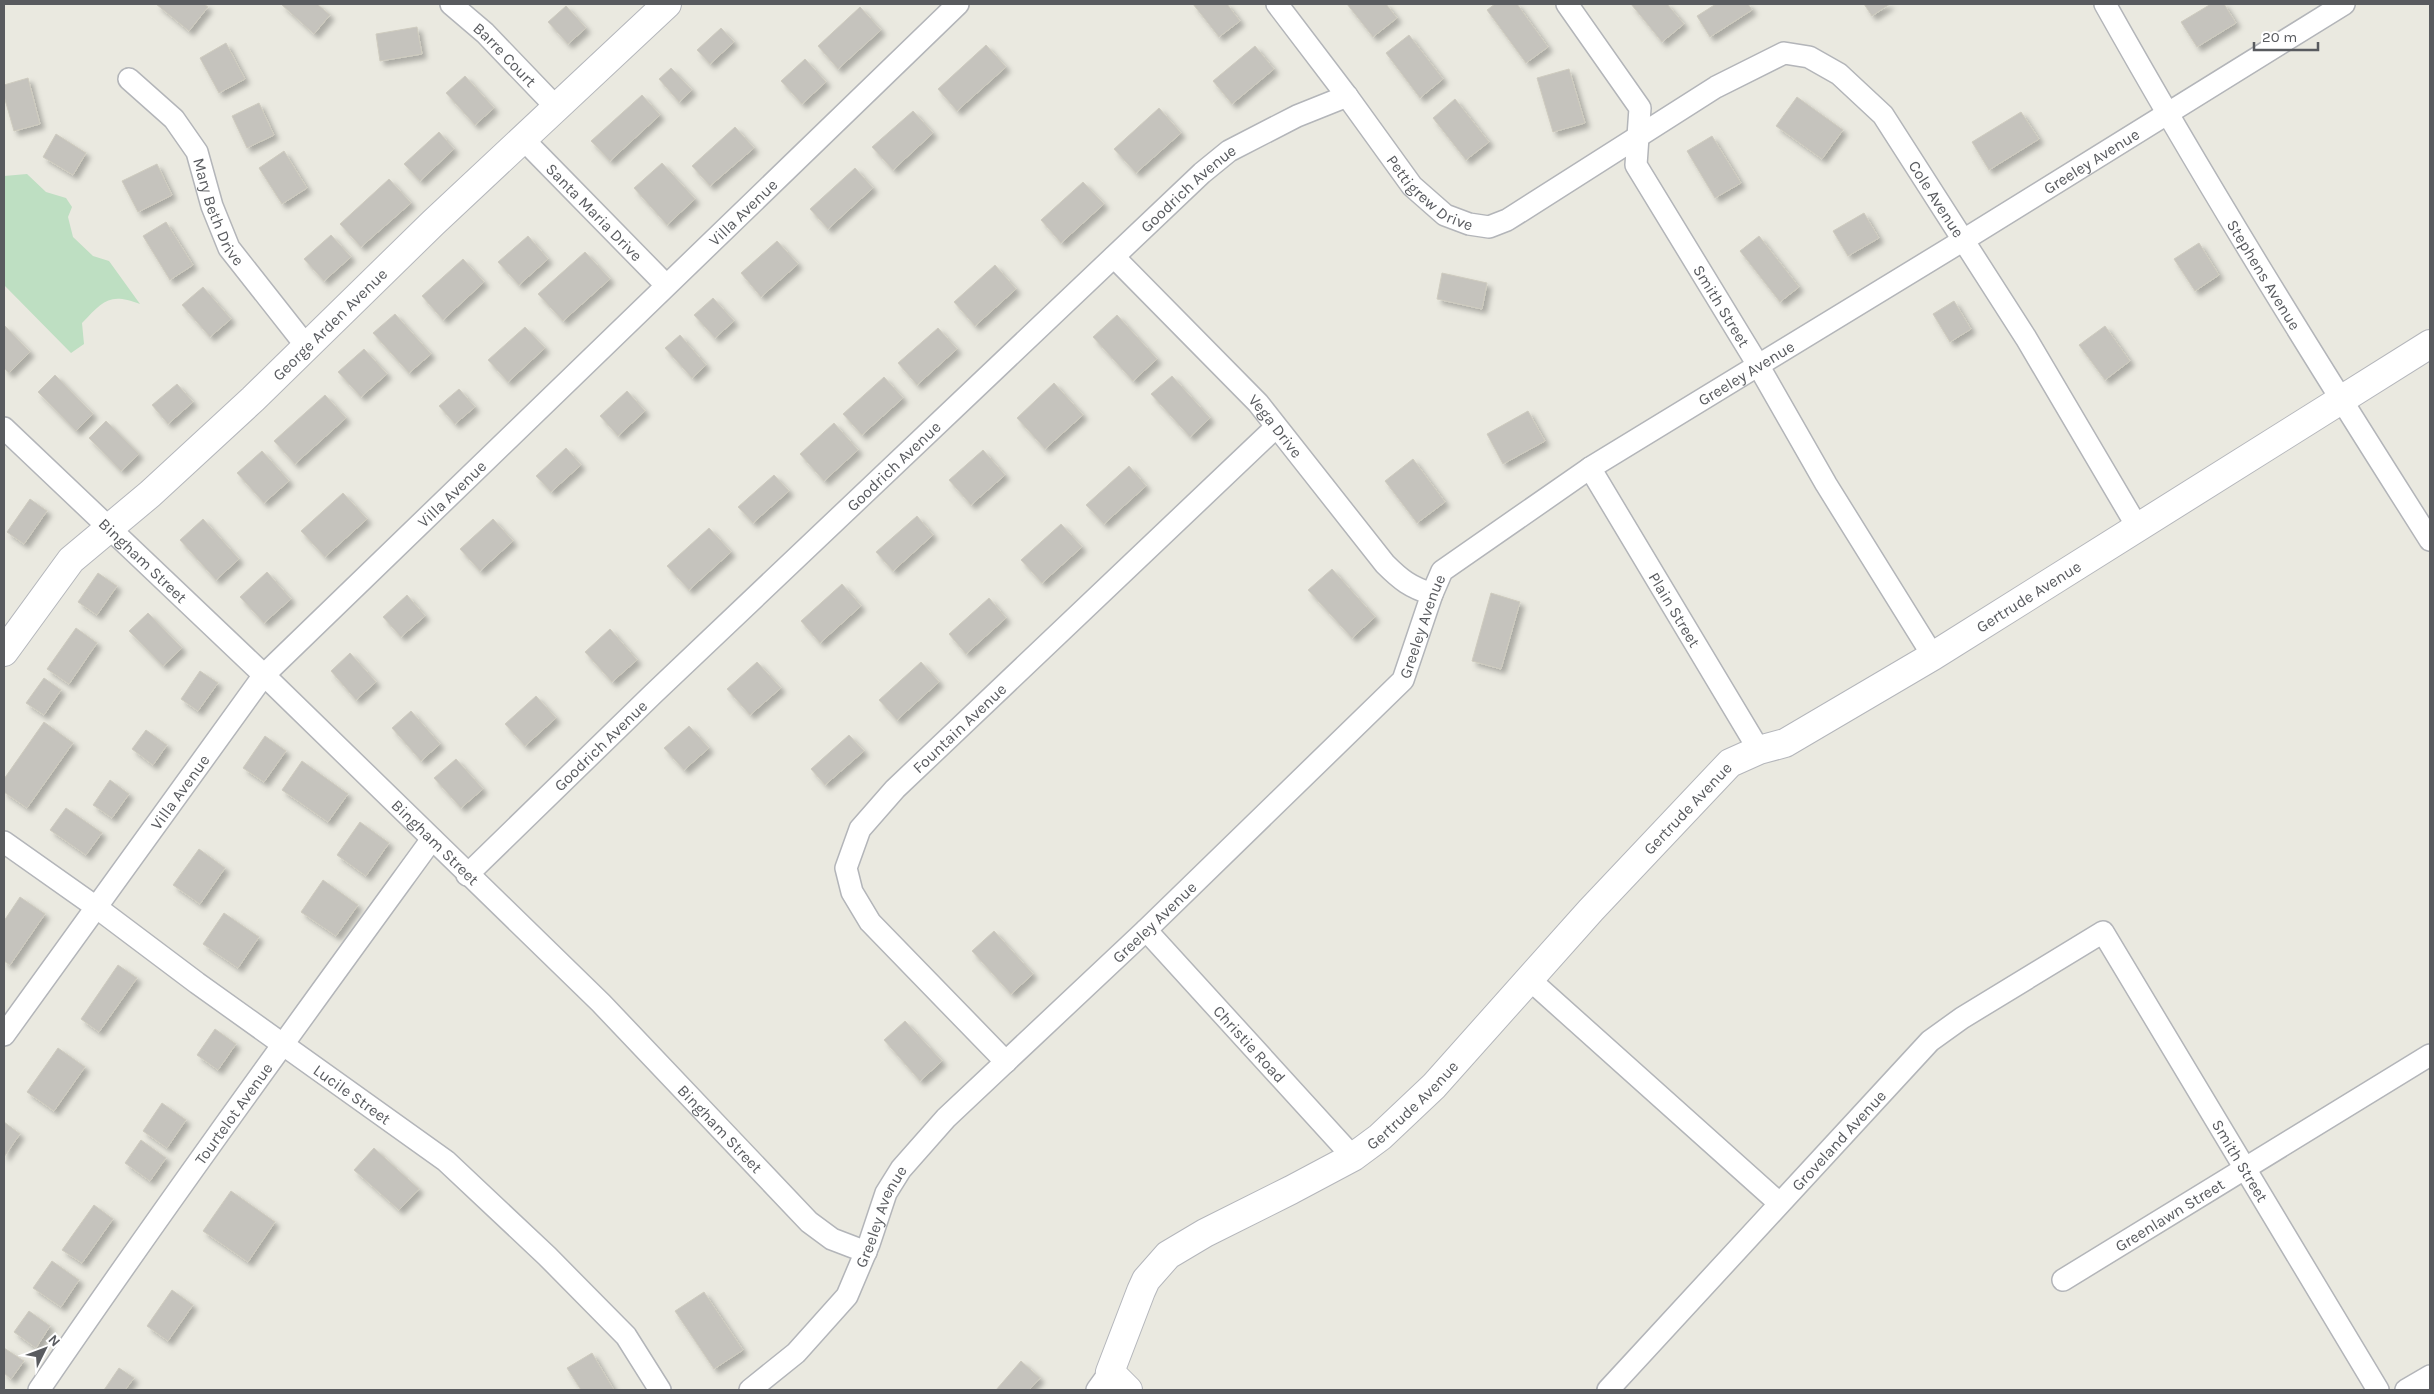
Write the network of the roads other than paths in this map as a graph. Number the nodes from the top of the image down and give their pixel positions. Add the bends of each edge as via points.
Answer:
1 (451, 4) edge
2 (667, 4) edge
3 (958, 4) edge
4 (1277, 4) edge
5 (1566, 4) edge
6 (2105, 4) edge
7 (2344, 4) edge
8 (129, 79) dead end
9 (1347, 96) junction
10 (556, 107) junction
11 (2166, 114) junction
12 (1638, 136) junction
13 (523, 140) junction
14 (1962, 241) junction
15 (1114, 257) junction
16 (666, 285) junction
17 (2430, 344) edge
18 (307, 347) junction
19 (1758, 365) junction
20 (2341, 399) junction
21 (1276, 427) junction
22 (4, 428) edge
23 (1590, 468) junction
24 (110, 527) junction
25 (2138, 528) junction
26 (2430, 540) edge
27 (1432, 594) junction
28 (4, 652) edge
29 (1933, 656) junction
30 (264, 675) junction
31 (1759, 750) junction
32 (432, 839) junction
33 (4, 842) edge
34 (467, 875) junction
35 (96, 907) junction
36 (1146, 930) junction
37 (2102, 932) joint
38 (1530, 979) junction
39 (4, 1035) edge
40 (283, 1043) junction
41 (2430, 1055) edge
42 (1006, 1062) junction
43 (1353, 1157) junction
44 (2245, 1171) junction
45 (1779, 1203) junction
46 (866, 1252) junction
47 (2063, 1280) dead end
48 (2430, 1376) edge
49 (1112, 1384) edge
50 (39, 1390) edge
51 (660, 1390) edge
52 (750, 1390) edge
53 (1608, 1390) edge
54 (2378, 1390) edge
55 (2406, 1390) edge

1 - 10 street, Barre Court via 485,33
2 - 10 street, George Arden Avenue
3 - 16 street, Villa Avenue
4 - 9 street, Pettigrew Drive
5 - 12 street, Smith Street via 1640,108
6 - 11 street, Stephens Avenue
7 - 11 street, Greeley Avenue
8 - 18 street, Mary Beth Drive via 174,119 197,152 212,206 229,248
9 - 12 street, Pettigrew Drive via 1412,186 1446,215 1469,224 1490,227
9 - 15 street, Goodrich Avenue via 1297,116 1229,151 1202,172
10 - 13 street, George Arden Avenue
11 - 14 street, Greeley Avenue
11 - 20 street, Stephens Avenue
12 - 14 street, Cole Avenue via 1716,87 1784,53 1810,57 1839,74 1883,115
12 - 19 street, Smith Street via 1636,165
13 - 16 street, Santa Maria Drive
13 - 18 street, George Arden Avenue
14 - 19 street, Greeley Avenue
14 - 25 street, Cole Avenue via 2026,338
15 - 21 street, Vega Drive via 1258,403
15 - 34 street, Goodrich Avenue
16 - 30 street, Villa Avenue
17 - 20 street, Gertrude Avenue
18 - 24 street, George Arden Avenue via 150,494
19 - 23 street, Greeley Avenue
19 - 29 street, Smith Street via 1826,484
20 - 25 street, Gertrude Avenue
20 - 26 street, Stephens Avenue
21 - 27 street, Vega Drive via 1385,564 1406,584
21 - 42 street, Fountain Avenue via 896,789 860,829 846,868 852,892 870,922
22 - 24 street, Bingham Street
23 - 27 street, Greeley Avenue via 1442,571
23 - 31 street, Plain Street
24 - 28 street, George Arden Avenue via 71,560
24 - 30 street, Bingham Street
25 - 29 street, Gertrude Avenue
27 - 36 street, Greeley Avenue via 1402,680
29 - 31 street, Gertrude Avenue via 1785,743
30 - 32 street, Bingham Street
30 - 35 street, Villa Avenue
31 - 38 street, Gertrude Avenue via 1730,763
32 - 34 street, Bingham Street
32 - 40 street, Tourtelot Avenue
33 - 35 street, Lucile Street
34 - 46 street, Bingham Street via 600,1003 809,1222 832,1239
35 - 39 street, Villa Avenue
35 - 40 street, Lucile Street
36 - 42 street, Greeley Avenue
36 - 43 street, Christie Road
37 - 44 street, Smith Street
37 - 45 street, Groveland Avenue via 1936,1036
38 - 43 street, Gertrude Avenue via 1434,1086 1380,1137
38 - 45 street
40 - 50 street, Tourtelot Avenue
40 - 51 street, Lucile Street via 446,1161 626,1336
41 - 44 street, Greenlawn Street
42 - 46 street, Greeley Avenue via 946,1118 901,1169 886,1193
43 - 49 street, Gertrude Avenue via 1168,1255 1146,1280 1141,1291
44 - 47 street, Greenlawn Street
44 - 54 street, Smith Street
45 - 53 street, Groveland Avenue
46 - 52 street, Greeley Avenue via 847,1296 796,1353
48 - 55 street

